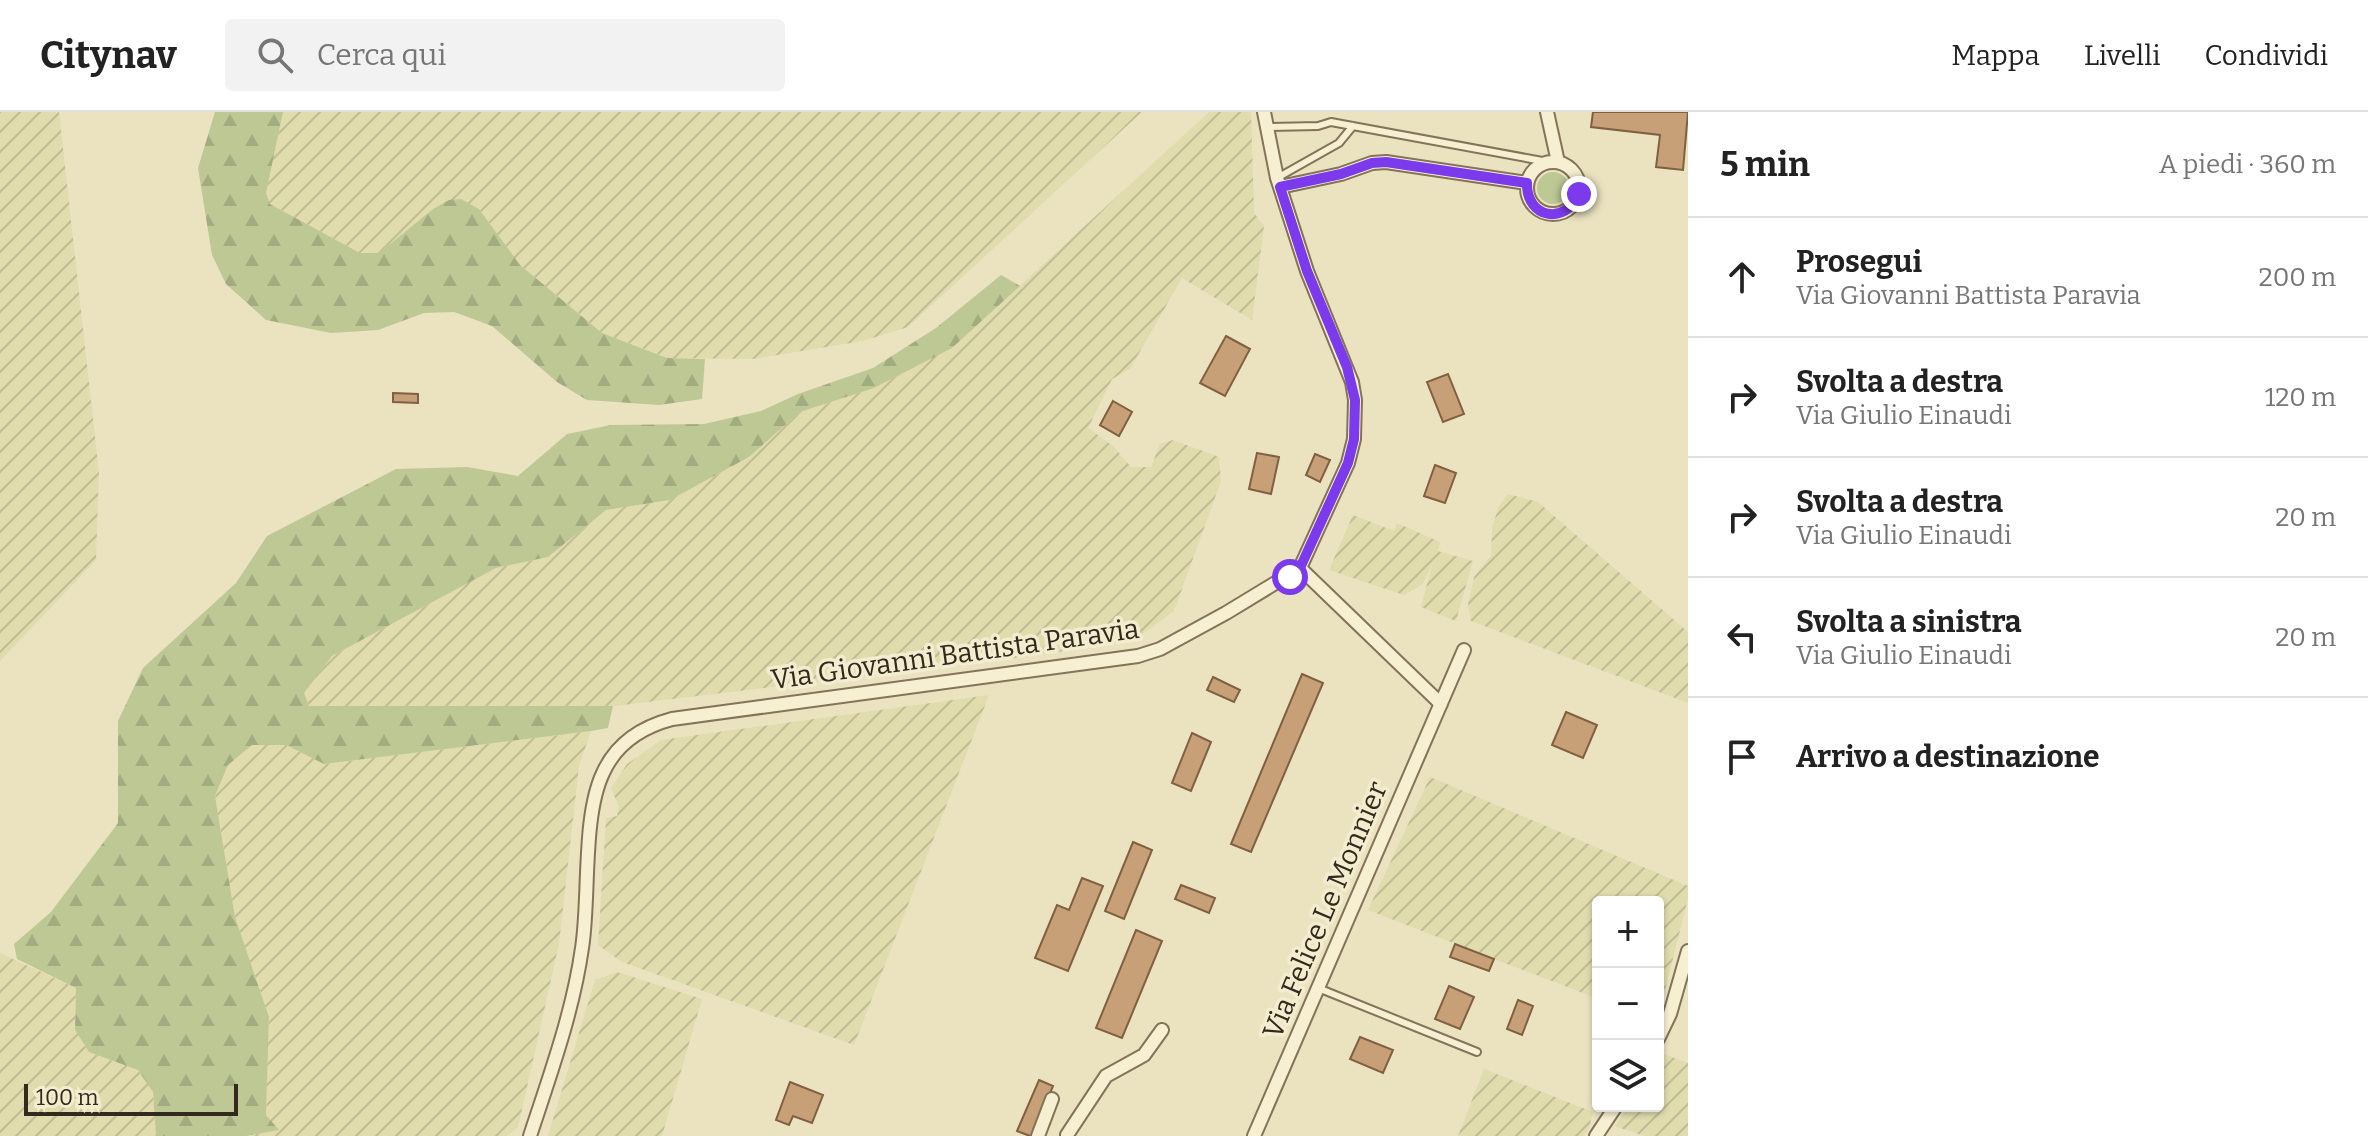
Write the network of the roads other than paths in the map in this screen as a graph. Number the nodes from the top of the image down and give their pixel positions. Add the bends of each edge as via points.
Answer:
1 (1264, 112) edge
2 (1547, 112) edge
3 (1353, 126) junction
4 (1267, 127) junction
5 (1553, 162) junction
6 (1279, 183) junction
7 (1527, 183) junction
8 (1300, 568) junction
9 (1464, 650) dead end
10 (1441, 704) junction
11 (1688, 951) edge
12 (1318, 988) junction
13 (1664, 1026) edge
14 (1162, 1030) dead end
15 (1477, 1052) dead end
16 (1052, 1099) dead end
17 (1612, 1112) edge
18 (1040, 1131) edge
19 (1069, 1135) edge
20 (530, 1136) edge
21 (1254, 1136) edge
22 (1596, 1136) edge

1 - 4 street
2 - 5 street
3 - 4 lane via 1331,122
3 - 5 lane
3 - 6 lane via 1339,143
4 - 6 street
5 - 7 street via 1538,166
5 - 7 street via 1568,166 1579,183 1579,194 1567,210 1538,210 1526,193
6 - 7 street via 1386,162
6 - 8 street via 1355,400 1348,463
8 - 10 street
8 - 20 street, Via Giovanni Battista Paravia via 1160,649 1138,656 672,719 632,737 611,758 599,782 582,950
9 - 10 street, Via Felice Le Monnier
10 - 12 street, Via Felice Le Monnier
11 - 13 street
12 - 15 lane
12 - 21 street, Via Felice Le Monnier
14 - 19 street via 1144,1055 1106,1076
16 - 18 street
17 - 22 street
18 - 19 street

